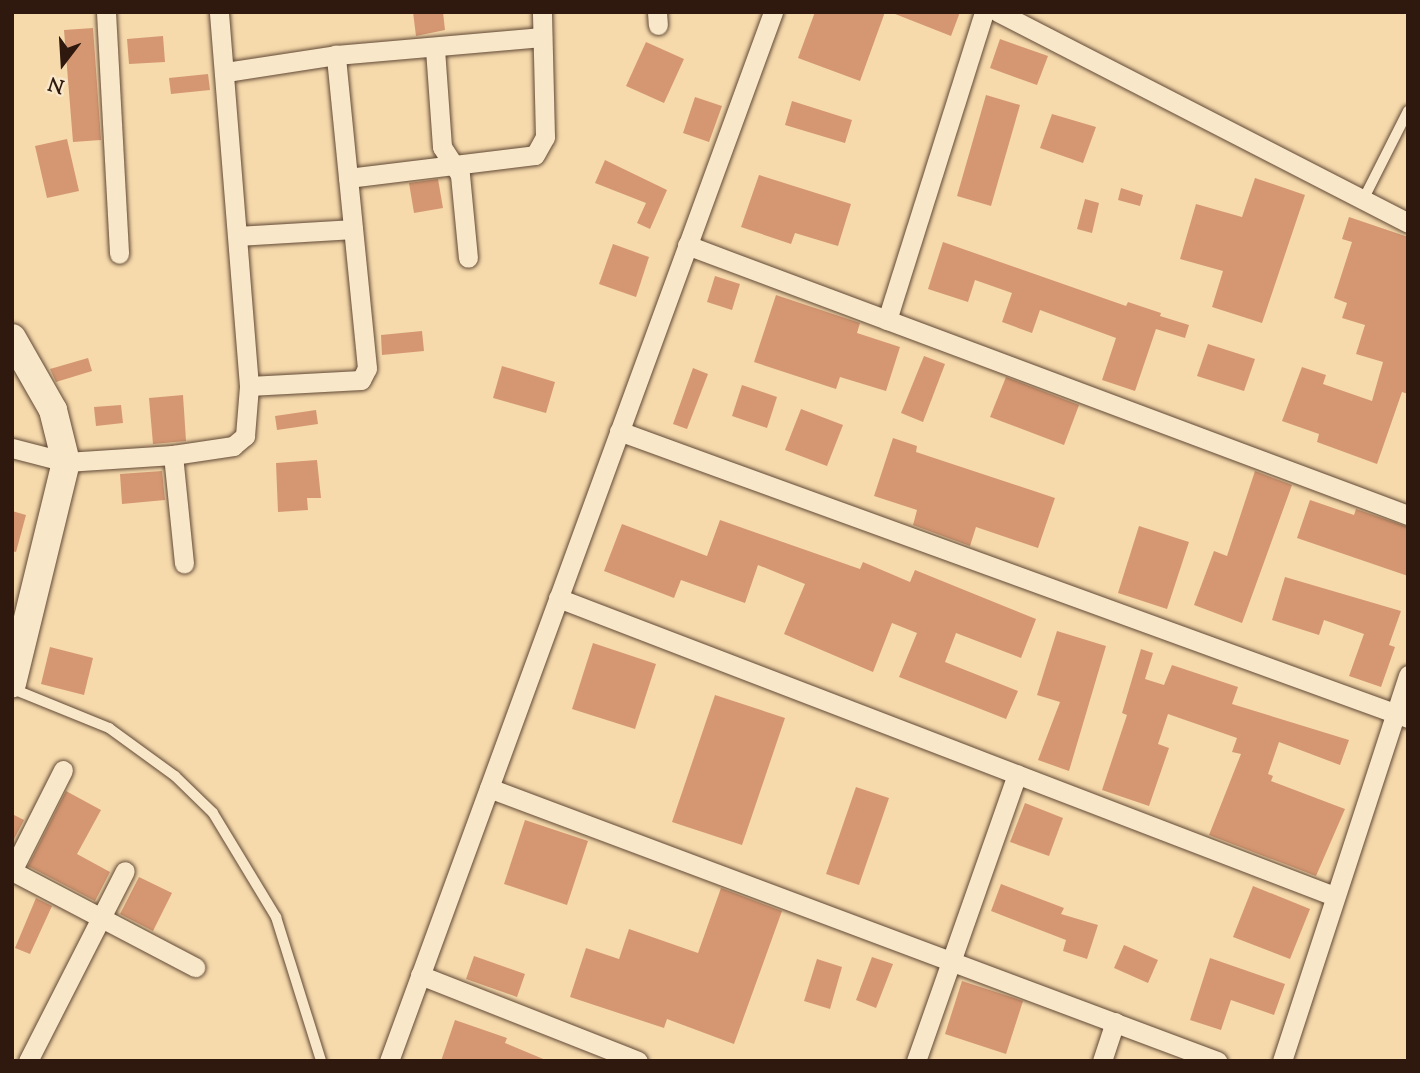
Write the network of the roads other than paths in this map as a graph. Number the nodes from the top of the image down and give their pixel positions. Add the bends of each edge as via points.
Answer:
1 (106, 12) edge
2 (219, 12) edge
3 (542, 12) edge
4 (773, 12) edge
5 (984, 12) edge
6 (998, 12) edge
7 (542, 37) junction
8 (435, 49) junction
9 (336, 55) junction
10 (226, 72) junction
11 (1408, 111) edge
12 (457, 166) junction
13 (348, 178) junction
14 (1363, 200) junction
15 (1408, 223) edge
16 (353, 229) junction
17 (238, 236) junction
18 (687, 246) junction
19 (119, 254) dead end
20 (468, 258) dead end
21 (887, 320) junction
22 (12, 338) edge
23 (249, 386) junction
24 (620, 431) junction
25 (12, 448) edge
26 (173, 455) junction
27 (66, 462) junction
28 (1408, 515) edge
29 (184, 563) dead end
30 (558, 598) junction
31 (1408, 675) edge
32 (12, 683) edge
33 (12, 689) edge
34 (1401, 715) edge
35 (63, 771) dead end
36 (1017, 774) junction
37 (489, 788) junction
38 (12, 871) edge
39 (125, 871) dead end
40 (1334, 896) junction
41 (102, 918) junction
42 (951, 961) junction
43 (195, 967) dead end
44 (420, 975) junction
45 (1115, 1022) junction
46 (28, 1061) edge
47 (321, 1061) edge
48 (389, 1061) edge
49 (638, 1061) edge
50 (916, 1061) edge
51 (1102, 1061) edge
52 (1217, 1061) edge
53 (1282, 1061) edge

1 - 19 street
2 - 10 street
3 - 7 street
4 - 18 street
5 - 21 street
6 - 14 street
7 - 8 street
7 - 12 street via 543,148 535,155
8 - 9 street
8 - 12 street via 442,147
9 - 10 street
9 - 13 street
10 - 17 street
11 - 14 lane
12 - 13 street
12 - 20 street
13 - 16 street
14 - 15 street
16 - 17 street
16 - 23 street via 365,376 360,380
17 - 23 street
18 - 21 street
18 - 24 street
21 - 28 street
22 - 27 street via 53,410
23 - 26 street via 241,442
24 - 30 street
24 - 34 street
25 - 27 street
26 - 27 street
26 - 29 street
27 - 32 street
30 - 36 street
30 - 37 street
31 - 34 street
33 - 47 lane via 108,728 175,776 213,813 276,917
34 - 40 street
35 - 38 street
36 - 40 street
36 - 42 street
37 - 42 street
37 - 44 street
38 - 41 street
39 - 41 street
40 - 53 street
41 - 43 street
41 - 46 street
42 - 45 street
42 - 50 street
44 - 48 street
44 - 49 street
45 - 51 street
45 - 52 street

